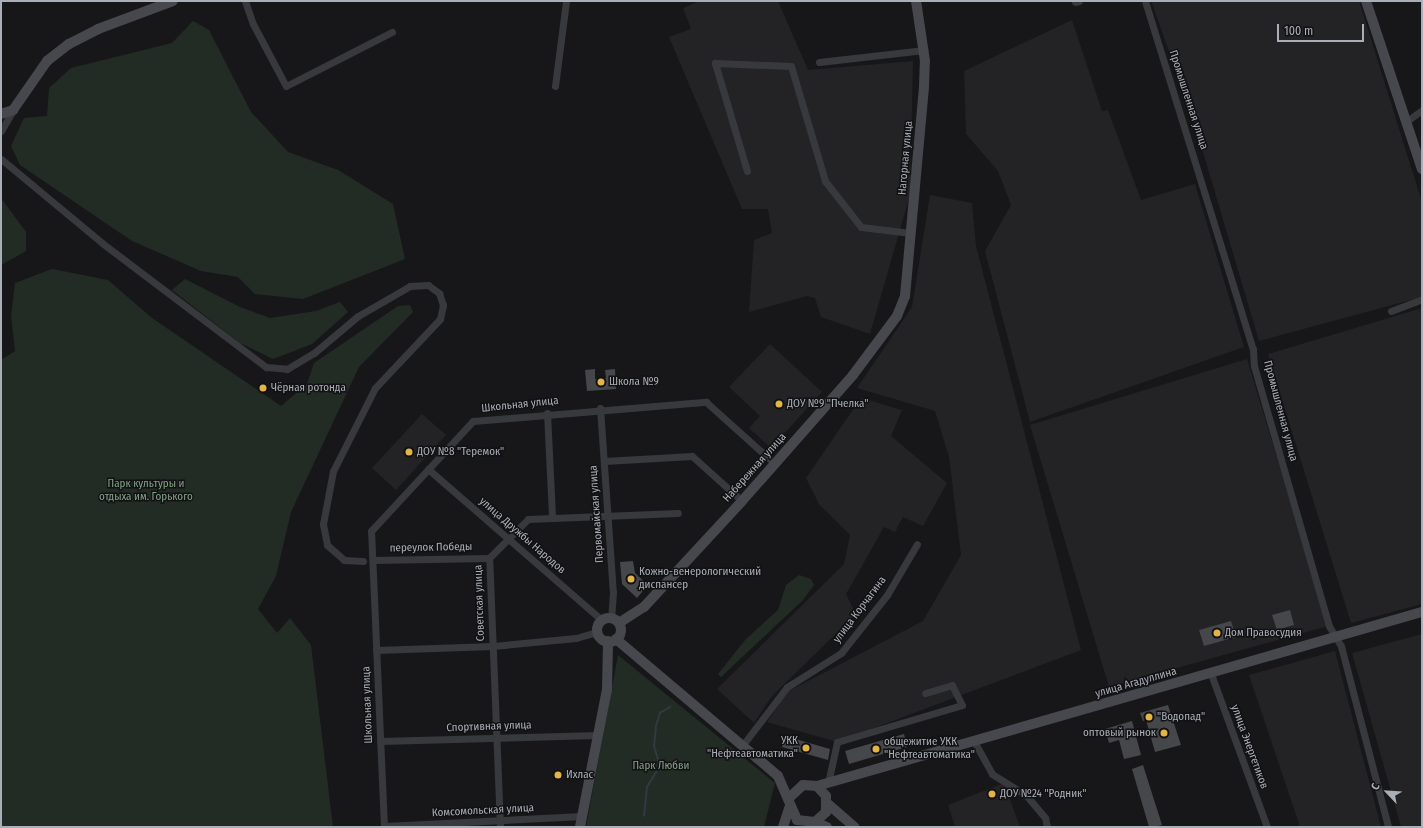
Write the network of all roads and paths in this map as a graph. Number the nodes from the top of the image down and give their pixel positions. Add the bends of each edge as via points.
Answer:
1 (173, 1) edge
2 (245, 1) edge
3 (566, 1) edge
4 (916, 1) edge
5 (1145, 1) edge
6 (1366, 1) edge
7 (392, 32) dead end
8 (924, 50) junction
9 (819, 62) dead end
10 (555, 86) dead end
11 (13, 110) junction
12 (1422, 110) edge
13 (1, 114) edge
14 (1407, 121) junction
15 (1, 131) edge
16 (1, 159) edge
17 (1422, 168) edge
18 (747, 171) dead end
19 (911, 233) junction
20 (1422, 299) edge
21 (1391, 311) dead end
22 (897, 316) joint
23 (600, 408) junction
24 (547, 413) junction
25 (604, 461) junction
26 (776, 464) junction
27 (428, 468) junction
28 (742, 501) junction
29 (678, 513) dead end
30 (552, 517) junction
31 (609, 518) junction
32 (508, 540) junction
33 (917, 544) dead end
34 (489, 558) junction
35 (374, 560) junction
36 (363, 561) dead end
37 (1422, 612) edge
38 (610, 620) junction
39 (597, 632) junction
40 (1336, 637) junction
41 (612, 640) junction
42 (493, 646) junction
43 (376, 650) junction
44 (1211, 674) junction
45 (925, 693) dead end
46 (598, 735) junction
47 (496, 738) junction
48 (380, 741) junction
49 (975, 743) junction
50 (742, 746) junction
51 (856, 773) junction
52 (778, 776) junction
53 (828, 783) junction
54 (803, 785) junction
55 (817, 786) junction
56 (827, 800) junction
57 (789, 803) junction
58 (582, 816) junction
59 (811, 823) junction
60 (500, 825) edge
61 (384, 826) edge
62 (580, 827) edge
63 (783, 827) edge
64 (795, 827) edge
65 (827, 827) edge
66 (854, 827) edge
67 (1047, 827) edge
68 (1267, 827) edge
69 (1388, 827) edge

1 - 11 main road via 98,28 69,44 47,61
2 - 7 street via 253,24 286,86
3 - 10 street
4 - 8 main road, Нагорная улица
5 - 40 street, Промышленная улица via 1253,349 1254,366 1329,626
6 - 14 main road
8 - 9 street
8 - 19 main road, Нагорная улица via 924,86
11 - 13 main road
11 - 15 street
12 - 14 street
14 - 17 main road
16 - 36 street via 102,243 266,367 287,370 314,353 358,316 410,286 428,285 440,293 443,305 440,319 375,388 333,471 323,524 327,545 344,560
18 - 19 street via 715,62 791,66 825,180 861,227
19 - 22 main road, Нагорная улица via 905,296
20 - 21 street
22 - 26 main road, Набережная улица via 853,375
23 - 24 street, Школьная улица
23 - 25 street, Первомайская улица
23 - 26 street, Школьная улица via 706,402
24 - 27 street, Школьная улица via 473,421
24 - 30 street
25 - 28 street via 692,456
25 - 31 street, Первомайская улица
26 - 28 main road, Набережная улица
27 - 32 street, улица Дружбы Народов
27 - 35 street, Школьная улица via 371,531
28 - 38 main road, Набережная улица via 644,607
29 - 31 street, Советская улица
30 - 31 street, Советская улица
30 - 32 street, Советская улица via 528,520
31 - 38 street, Первомайская улица via 613,592
32 - 34 street, Советская улица
32 - 38 street, улица Дружбы Народов
33 - 50 street, улица Корчагина via 887,596 841,653 787,687
34 - 35 street, переулок Победы
34 - 42 street, Советская улица
35 - 43 street, Школьная улица
37 - 40 main road, улица Агадуллина
38 - 39 main road
38 - 41 main road via 620,634
39 - 41 main road
39 - 42 street via 576,638
40 - 44 main road, улица Агадуллина
40 - 69 street, Промышленная улица
41 - 46 main road via 607,690
41 - 50 main road
42 - 43 street
42 - 47 street, Советская улица
43 - 48 street, Школьная улица
44 - 49 main road, улица Агадуллина
44 - 68 street, улица Энергетиков
45 - 53 street via 952,685 962,705 837,742
46 - 47 street, Спортивная улица
46 - 58 main road
47 - 48 street, Спортивная улица
47 - 60 street, Советская улица
48 - 61 street, Школьная улица
49 - 51 main road, улица Агадуллина
49 - 67 street via 992,774 1026,795 1045,818
50 - 52 main road
51 - 53 main road, улица Агадуллина
51 - 56 main road
52 - 54 main road
52 - 57 main road
53 - 55 main road, улица Агадуллина
54 - 55 main road
54 - 57 main road
55 - 56 main road
56 - 59 main road via 826,812
56 - 66 main road
57 - 59 main road via 797,820
57 - 63 main road
58 - 60 street, Комсомольская улица
58 - 62 main road
59 - 64 main road
59 - 65 main road
60 - 61 street, Комсомольская улица

